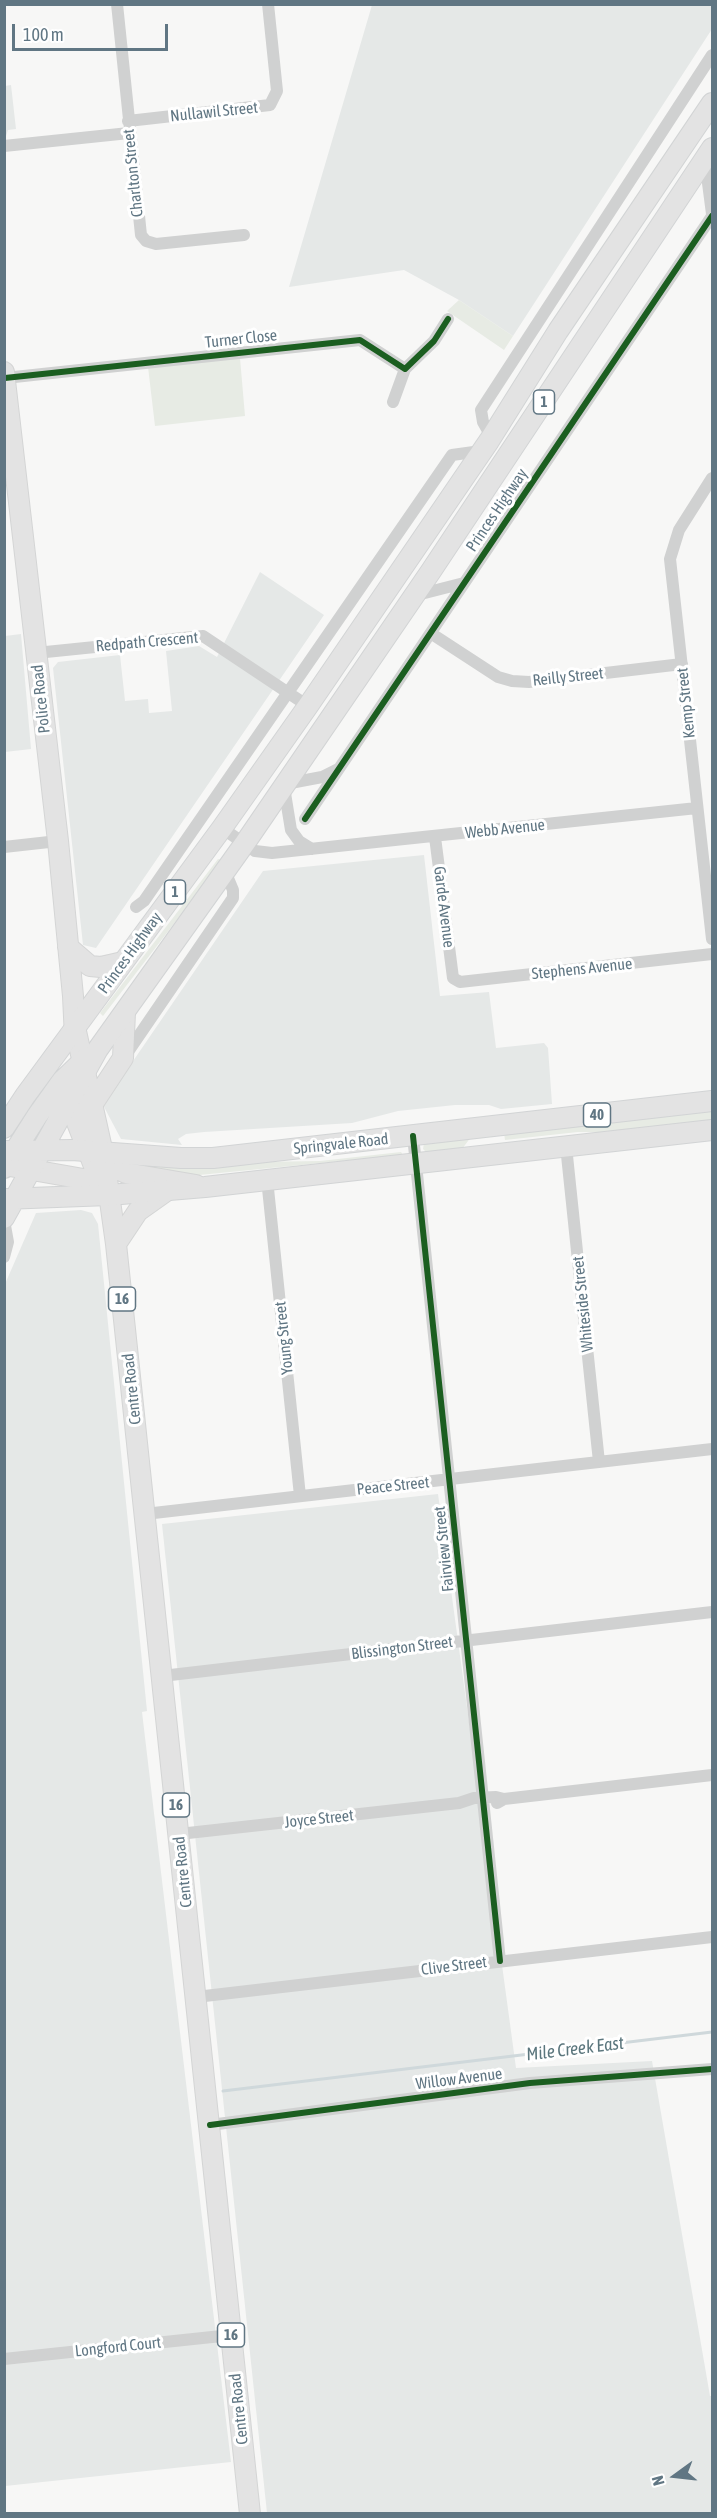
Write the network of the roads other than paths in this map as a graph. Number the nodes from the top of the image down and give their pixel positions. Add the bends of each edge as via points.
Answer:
1 (117, 4) edge
2 (268, 4) edge
3 (712, 55) edge
4 (712, 103) edge
5 (679, 108) junction
6 (707, 124) edge
7 (128, 127) junction
8 (4, 146) edge
9 (709, 154) edge
10 (712, 215) edge
11 (244, 234) dead end
12 (448, 319) dead end
13 (541, 319) junction
14 (558, 332) junction
15 (405, 369) junction
16 (5, 375) edge
17 (393, 402) dead end
18 (486, 444) junction
19 (712, 478) edge
20 (464, 583) junction
21 (413, 596) junction
22 (432, 634) junction
23 (36, 653) junction
24 (682, 664) junction
25 (286, 691) junction
26 (308, 706) junction
27 (339, 768) junction
28 (284, 785) junction
29 (697, 808) junction
30 (305, 819) dead end
31 (222, 828) junction
32 (435, 837) junction
33 (58, 841) junction
34 (244, 843) junction
35 (4, 848) edge
36 (312, 849) junction
37 (225, 871) junction
38 (136, 907) dead end
39 (712, 939) edge
40 (68, 947) junction
41 (712, 954) edge
42 (123, 962) junction
43 (453, 978) joint
44 (125, 1012) junction
45 (75, 1027) junction
46 (123, 1059) junction
47 (85, 1062) junction
48 (73, 1094) junction
49 (25, 1096) junction
50 (712, 1101) edge
51 (92, 1105) junction
52 (4, 1112) edge
53 (712, 1130) edge
54 (413, 1136) junction
55 (566, 1146) junction
56 (42, 1149) junction
57 (9, 1152) edge
58 (98, 1156) junction
59 (416, 1163) junction
60 (30, 1171) junction
61 (267, 1179) junction
62 (205, 1186) junction
63 (170, 1190) junction
64 (109, 1195) junction
65 (10, 1199) edge
66 (4, 1219) edge
67 (116, 1244) junction
68 (4, 1257) edge
69 (712, 1449) edge
70 (599, 1462) junction
71 (450, 1479) junction
72 (300, 1496) junction
73 (145, 1514) junction
74 (712, 1612) edge
75 (466, 1641) junction
76 (162, 1676) junction
77 (712, 1775) edge
78 (484, 1801) junction
79 (179, 1834) junction
80 (712, 1937) edge
81 (500, 1961) junction
82 (196, 1997) junction
83 (712, 2069) edge
84 (210, 2125) junction
85 (231, 2335) junction
86 (4, 2359) edge
87 (250, 2514) edge

1 - 7 street, Charlton Street
2 - 7 street, Nullawil Street via 277,91 273,103
3 - 5 street
4 - 6 main road, Princes Highway / 1
5 - 6 street
5 - 13 street
6 - 14 main road, Princes Highway / 1
7 - 8 street, Nullawil Street
7 - 11 street, Charlton Street via 138,224 146,241 156,244
9 - 10 street
9 - 21 main road, Princes Highway / 1
10 - 20 street, Princes Highway
12 - 15 street via 434,341
13 - 14 street
13 - 18 street via 482,410
14 - 18 main road, Princes Highway / 1
15 - 16 street, Turner Close via 360,340
15 - 17 street
16 - 23 main road, Police Road / 16
18 - 25 street, Princes Highway via 452,455
18 - 26 main road, Princes Highway / 1
19 - 24 street, Kemp Street via 680,530 670,559
20 - 21 street
20 - 22 street, Princes Highway
21 - 28 main road, Princes Highway / 1
22 - 24 street, Reilly Street via 498,677 512,681
22 - 27 street, Princes Highway
23 - 25 street, Redpath Crescent via 199,635
23 - 33 main road, Police Road / 16
24 - 29 street, Kemp Street
25 - 26 street, Redpath Crescent
25 - 38 street, Princes Highway via 144,901
26 - 31 main road, Princes Highway / 1
27 - 28 street via 326,776
27 - 30 street, Princes Highway
28 - 34 main road, Princes Highway / 1
28 - 36 street via 291,830
29 - 32 street, Webb Avenue
29 - 39 street, Kemp Street
31 - 34 street, Webb Avenue
31 - 42 main road, Princes Highway / 1
32 - 36 street, Webb Avenue
32 - 43 street, Garde Avenue
33 - 35 street
33 - 40 main road, Police Road / 16
34 - 36 street, Webb Avenue via 266,853
34 - 37 main road, Princes Highway / 1
37 - 44 main road, Princes Highway / 1
37 - 46 street via 234,893 232,901
40 - 42 main road via 90,966 101,968
40 - 45 main road, Police Road / 16
41 - 43 street, Stephens Avenue via 460,982
42 - 45 main road, Princes Highway / 1
44 - 46 main road
44 - 47 main road, Princes Highway / 1
45 - 47 main road, Police Road / 16
45 - 49 main road, Princes Highway / 1
46 - 51 main road
47 - 48 main road, Princes Highway / 1
47 - 51 main road, Centre Road / 16
47 - 57 main road, Princes Highway
48 - 56 main road, Princes Highway / 1
48 - 58 main road, Centre Road / 16 via 76,1120
49 - 52 main road
49 - 57 main road, Princes Highway / 1
50 - 54 main road, Springvale Road / 40
51 - 58 main road, Centre Road / 16
53 - 55 main road, Springvale Road / 40
54 - 58 main road, Springvale Road / 40 via 213,1158
54 - 59 street, Fairview Street
55 - 59 main road, Springvale Road / 40
55 - 70 street, Whiteside Street
56 - 57 main road, Springvale Road / 40
56 - 58 main road, Springvale Road / 40
56 - 60 main road, Princes Highway / 1
57 - 60 main road
58 - 62 main road via 126,1173
58 - 64 main road, Centre Road / 16
59 - 61 main road, Springvale Road / 40
59 - 71 street, Fairview Street
60 - 64 main road via 89,1180
60 - 65 main road, Princes Highway / 1
61 - 62 main road, Springvale Road / 40
61 - 72 street, Young Street
62 - 63 main road, Springvale Road / 40
63 - 64 main road, Springvale Road / 40
63 - 67 main road via 138,1211
64 - 65 main road, Springvale Road / 40
64 - 67 main road, Centre Road / 16
65 - 66 main road, Princes Highway / 1
66 - 68 street, Princes Highway via 8,1242
67 - 73 main road, Centre Road / 16
69 - 70 street, Peace Street
70 - 71 street, Peace Street
71 - 72 street, Peace Street
71 - 75 street, Fairview Street
72 - 73 street, Peace Street
73 - 76 main road, Centre Road / 16
74 - 75 street, Blissington Street
75 - 76 street, Blissington Street
75 - 78 street, Fairview Street
76 - 79 main road, Centre Road / 16
77 - 78 street, Joyce Street
78 - 79 street, Joyce Street via 471,1807 459,1803
78 - 81 street, Fairview Street
79 - 82 main road, Centre Road / 16
80 - 81 street, Clive Street
81 - 82 street, Clive Street
82 - 84 main road, Centre Road / 16
83 - 84 street, Willow Avenue via 530,2083
84 - 85 main road, Centre Road / 16
85 - 86 street, Longford Court
85 - 87 main road, Centre Road / 16

